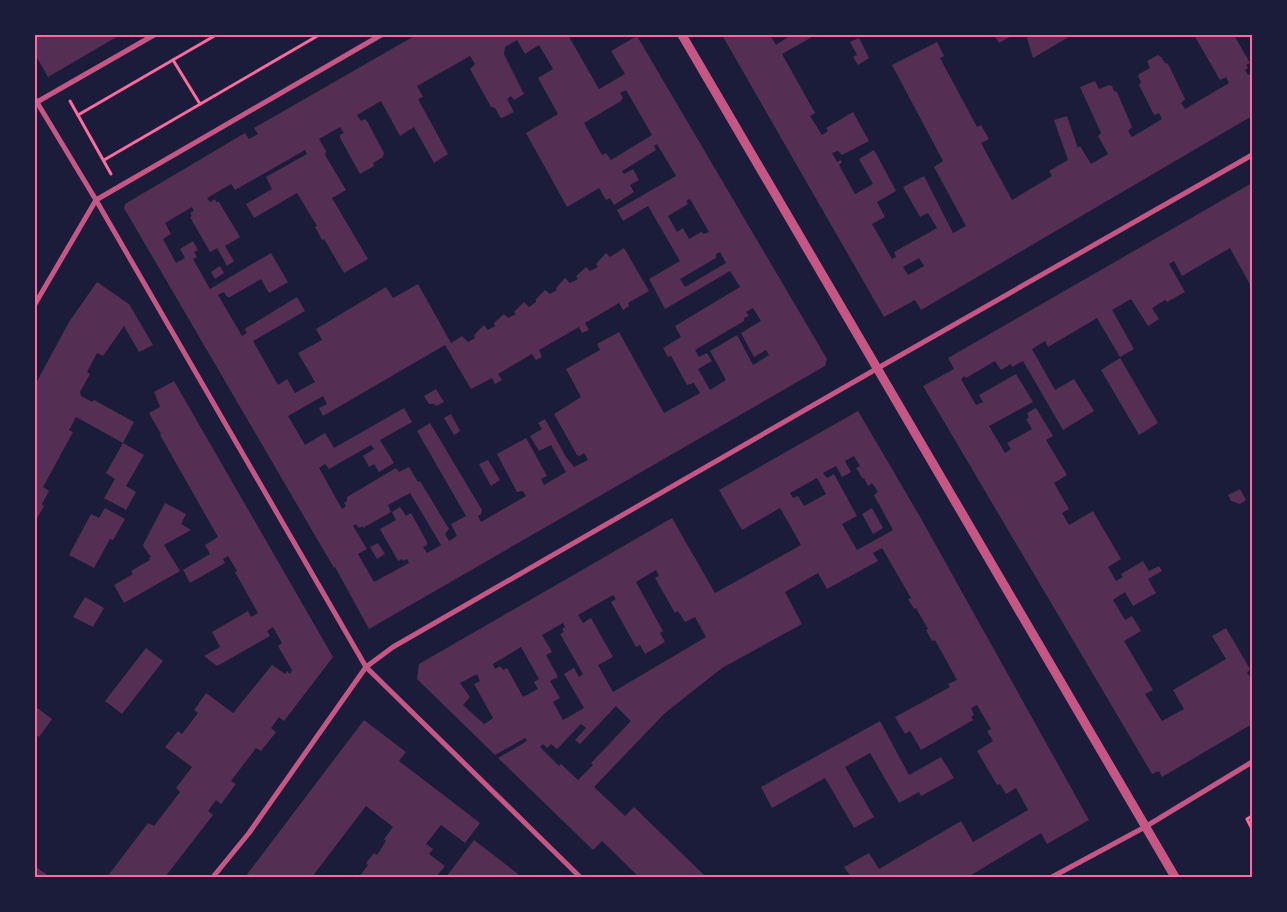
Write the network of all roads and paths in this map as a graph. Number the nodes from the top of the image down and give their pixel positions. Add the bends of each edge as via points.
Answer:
1 (154, 35) edge
2 (216, 35) edge
3 (319, 35) edge
4 (381, 35) edge
5 (682, 35) edge
6 (173, 60) junction
7 (62, 88) junction
8 (36, 101) edge
9 (200, 104) junction
10 (78, 115) junction
11 (1252, 155) edge
12 (104, 160) junction
13 (119, 187) junction
14 (96, 200) junction
15 (35, 304) edge
16 (878, 368) junction
17 (366, 667) junction
18 (1252, 762) edge
19 (1252, 816) edge
20 (1145, 827) junction
21 (1252, 829) edge
22 (213, 877) edge
23 (580, 877) edge
24 (1052, 877) edge
25 (1175, 877) edge

1 - 7 street
2 - 6 path
3 - 9 path
4 - 13 street
5 - 16 street
6 - 9 path
6 - 10 path
7 - 8 street
7 - 10 path
8 - 14 street
9 - 12 path
10 - 12 path
11 - 16 street
12 - 13 path
13 - 14 street
14 - 15 street
14 - 17 street
16 - 17 street via 393,647
16 - 20 street
17 - 22 street via 249,832
17 - 23 street
18 - 20 street
19 - 21 path via 1246,819
20 - 24 street
20 - 25 street

